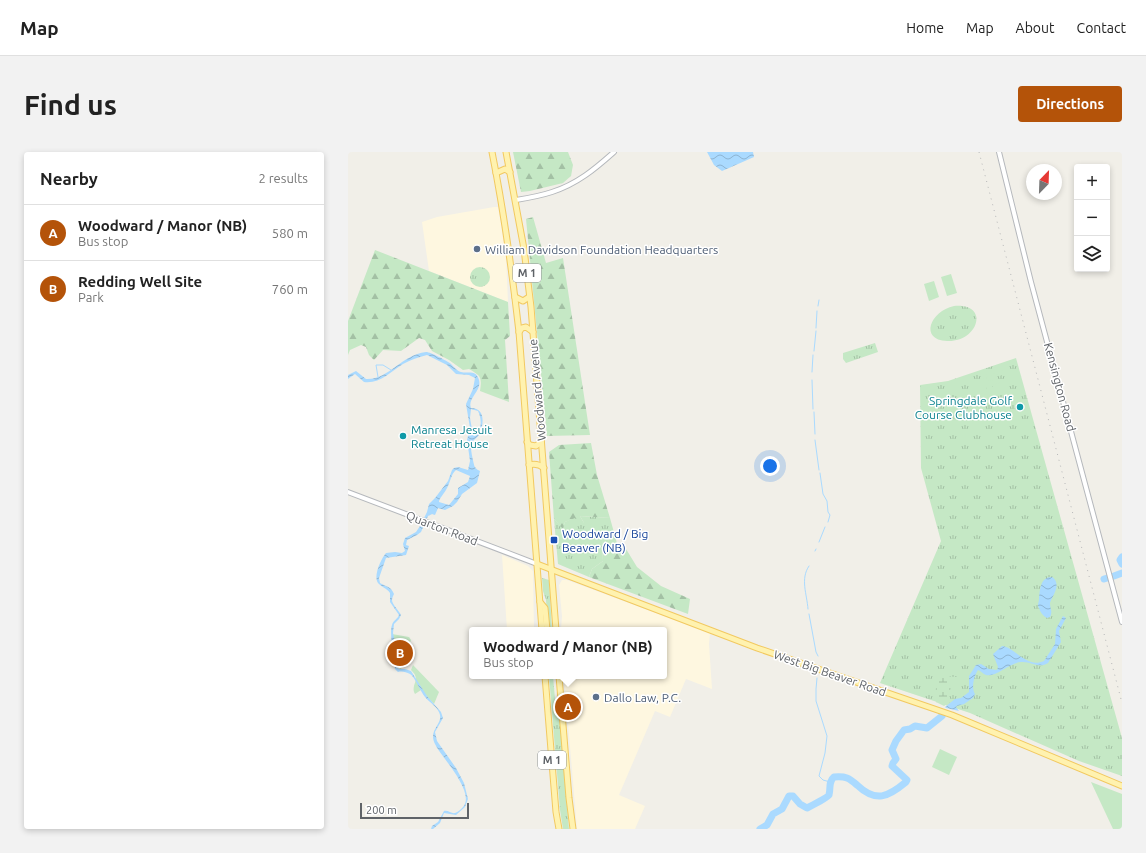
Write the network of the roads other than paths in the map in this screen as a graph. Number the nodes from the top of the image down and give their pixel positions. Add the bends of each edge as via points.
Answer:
1 (492, 152) edge
2 (506, 152) edge
3 (614, 152) edge
4 (999, 152) edge
5 (510, 172) junction
6 (496, 173) junction
7 (516, 200) junction
8 (529, 296) junction
9 (515, 298) junction
10 (519, 332) junction
11 (533, 332) junction
12 (527, 442) junction
13 (542, 442) junction
14 (529, 465) junction
15 (544, 468) junction
16 (348, 492) edge
17 (537, 564) junction
18 (552, 570) junction
19 (540, 601) junction
20 (1122, 622) edge
21 (542, 627) edge
22 (547, 627) edge
23 (556, 627) edge
24 (545, 679) edge
25 (557, 679) edge
26 (559, 679) edge
27 (561, 691) junction
28 (1122, 786) edge
29 (559, 829) edge
30 (573, 829) edge

1 - 6 main road, Woodward Avenue / M 1
2 - 5 main road, Woodward Avenue / M 1
3 - 7 street via 593,171 573,183 552,192
4 - 20 street, Kensington Road
5 - 6 main road via 505,170
5 - 7 main road, Woodward Avenue / M 1
6 - 9 main road, Woodward Avenue / M 1
7 - 8 main road, Woodward Avenue / M 1
8 - 9 main road via 523,301
8 - 11 main road, Woodward Avenue / M 1
9 - 10 main road, Woodward Avenue / M 1
10 - 11 main road via 526,328
10 - 12 main road, Woodward Avenue / M 1
11 - 13 main road, Woodward Avenue / M 1
12 - 13 main road via 536,446
12 - 14 main road, M 1
13 - 15 main road, Woodward Avenue / M 1
14 - 15 main road
14 - 17 main road, M 1
15 - 18 main road, Woodward Avenue / M 1
16 - 17 street, Quarton Road
17 - 18 main road, West Big Beaver Road
17 - 19 main road, M 1
18 - 23 main road, Woodward Avenue / M 1
18 - 28 main road, West Big Beaver Road via 757,648 952,715
19 - 21 main road, M 1
19 - 22 main road via 545,608
24 - 29 main road, M 1
25 - 27 main road
26 - 27 main road, M 1
27 - 30 main road, M 1

